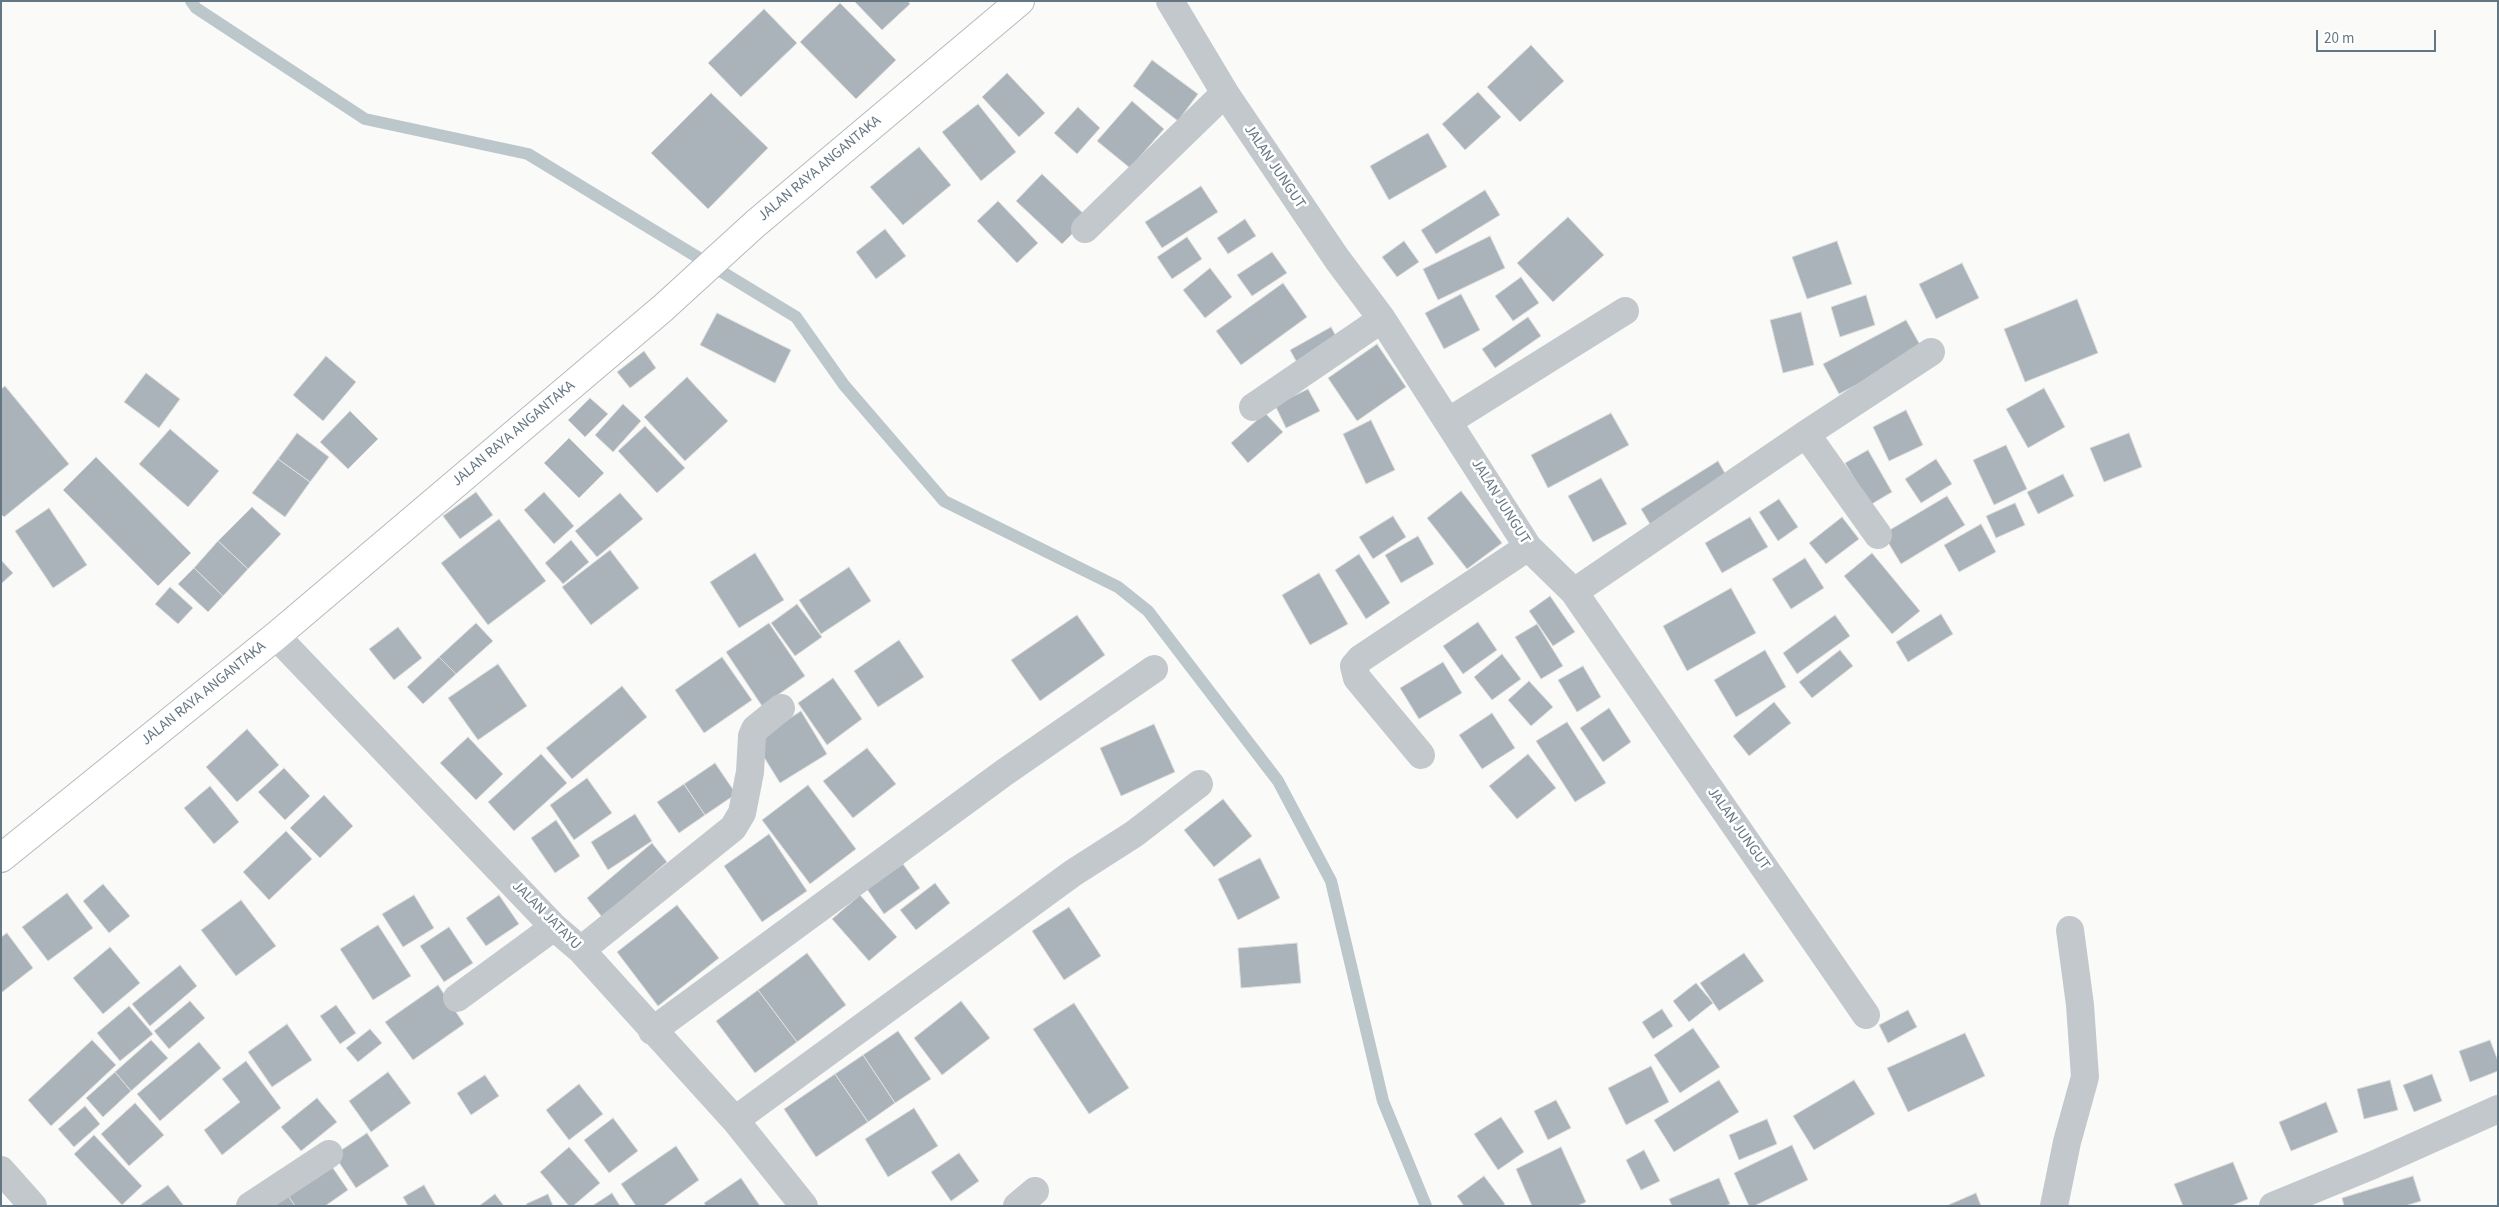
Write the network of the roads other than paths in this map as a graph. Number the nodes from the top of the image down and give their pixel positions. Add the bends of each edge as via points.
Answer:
1 (1020, 1) edge
2 (1170, 1) edge
3 (1225, 93) junction
4 (1085, 229) dead end
5 (1625, 311) dead end
6 (1382, 319) junction
7 (1931, 352) dead end
8 (1253, 407) dead end
9 (1448, 421) junction
10 (1806, 434) junction
11 (1878, 536) dead end
12 (1528, 547) junction
13 (1574, 592) junction
14 (276, 636) junction
15 (1154, 669) dead end
16 (781, 708) dead end
17 (1421, 755) dead end
18 (1199, 784) dead end
19 (1, 858) edge
20 (554, 927) junction
21 (2070, 930) dead end
22 (581, 950) junction
23 (456, 998) dead end
24 (1866, 1015) dead end
25 (652, 1031) junction
26 (2498, 1109) edge
27 (735, 1120) junction
28 (329, 1154) dead end
29 (1, 1170) edge
30 (33, 1206) edge
31 (250, 1206) edge
32 (804, 1206) edge
33 (2054, 1206) edge
34 (2272, 1206) edge

1 - 14 main road, JALAN RAYA ANGANTAKA
2 - 3 street, JALAN JUNGUT
3 - 4 street
3 - 6 street, JALAN JUNGUT via 1337,259
5 - 9 street
6 - 8 street
6 - 9 street, JALAN JUNGUT
7 - 10 street
9 - 12 street, JALAN JUNGUT
10 - 11 street
10 - 13 street
12 - 13 street, JALAN JUNGUT
12 - 17 street via 1354,666 1357,678
13 - 24 street, JALAN JUNGUT
14 - 19 main road, JALAN RAYA ANGANTAKA
14 - 20 street, JALAN JATAYU
15 - 25 street via 1005,772
16 - 22 street via 756,728 752,736 750,772 742,813 734,828
18 - 27 street
20 - 22 street, JALAN JATAYU
20 - 23 street
21 - 33 street via 2085,1077
22 - 25 street, JALAN JATAYU
25 - 27 street, JALAN JATAYU
26 - 34 street
27 - 32 street, JALAN JATAYU
28 - 31 street
29 - 30 street

